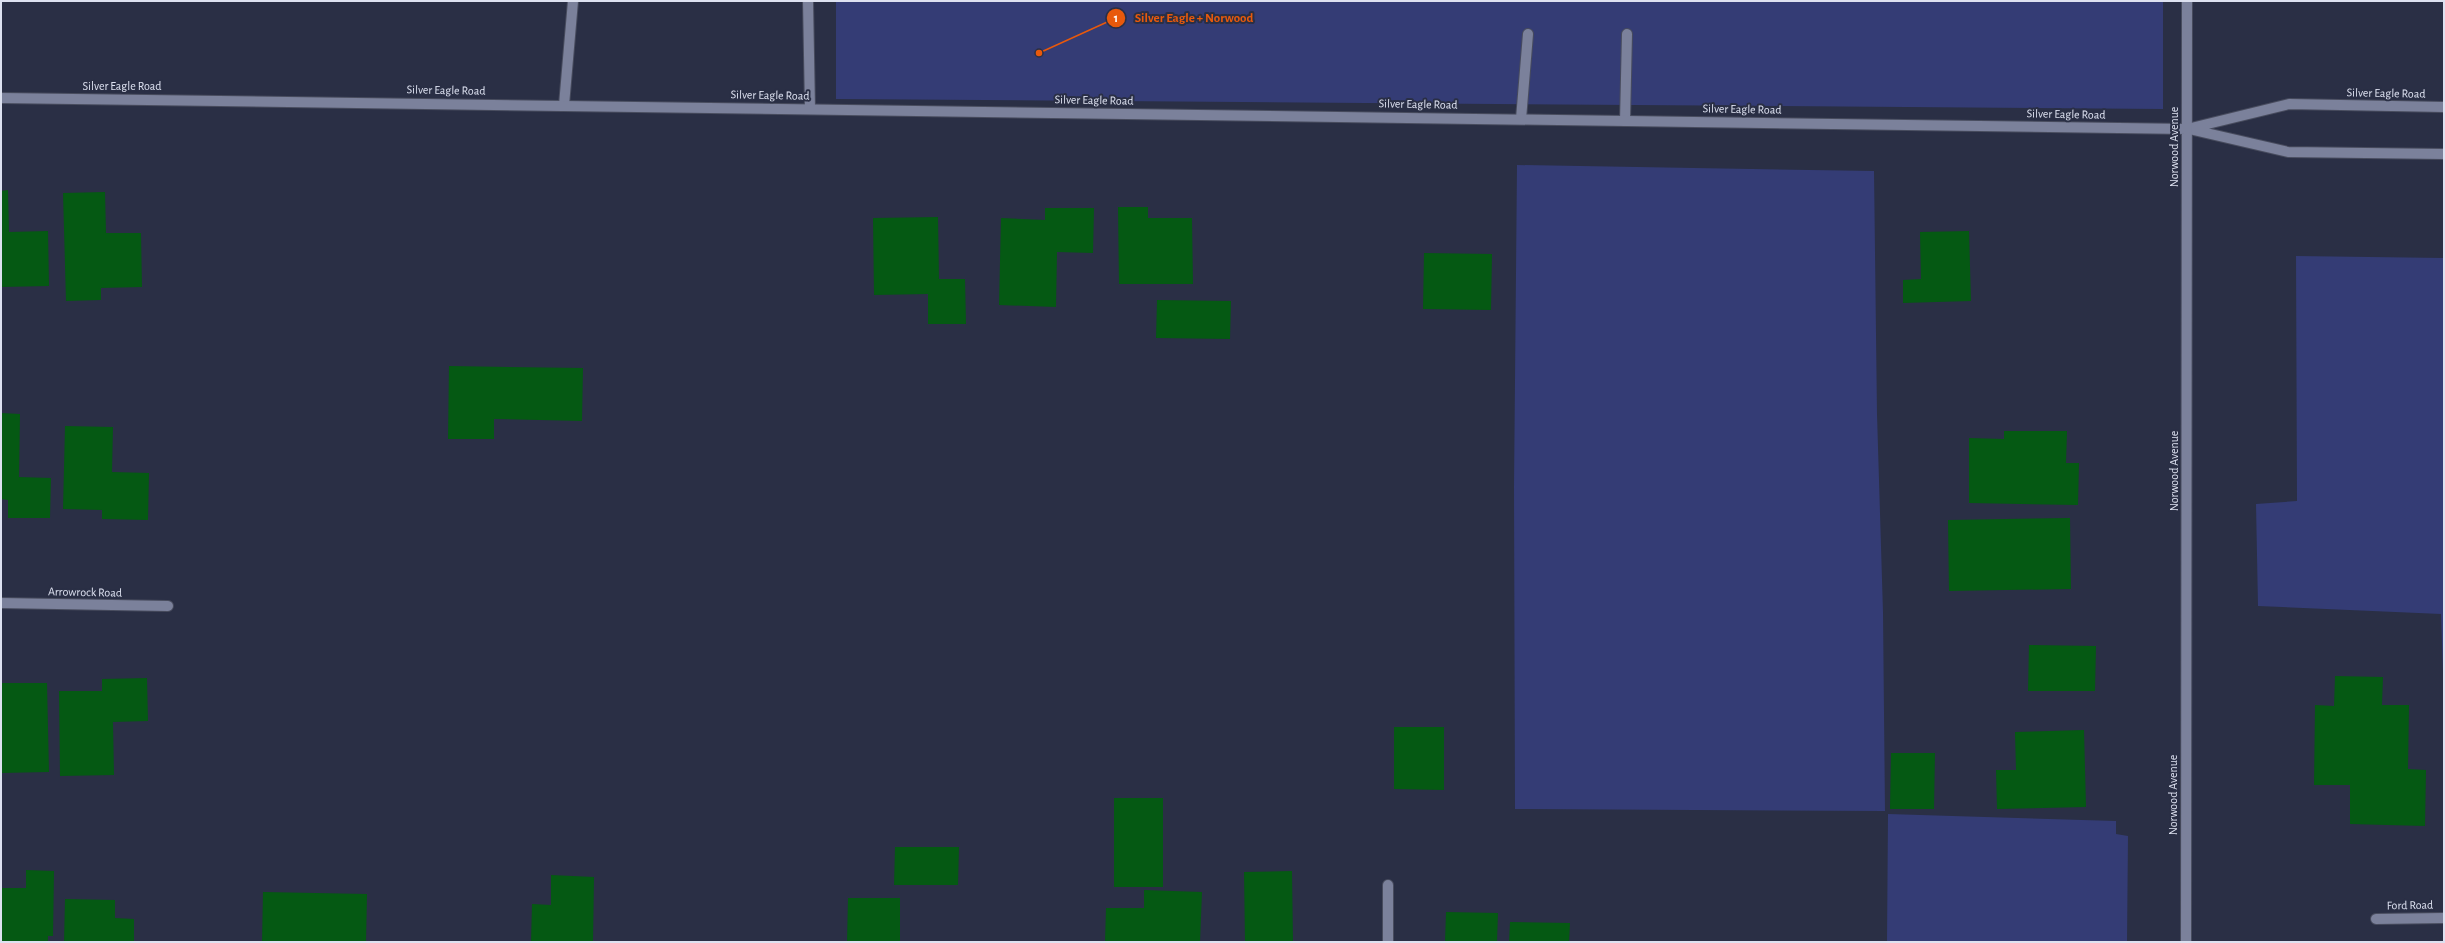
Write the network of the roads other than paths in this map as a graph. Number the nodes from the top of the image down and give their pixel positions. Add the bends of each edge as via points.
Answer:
1 (573, 1) edge
2 (808, 1) edge
3 (2187, 1) edge
4 (1528, 34) dead end
5 (1627, 34) dead end
6 (1, 98) edge
7 (564, 105) junction
8 (2444, 107) edge
9 (810, 109) junction
10 (1521, 119) junction
11 (1625, 121) junction
12 (2187, 129) junction
13 (2444, 154) edge
14 (1, 603) edge
15 (168, 606) dead end
16 (1388, 885) dead end
17 (2444, 918) edge
18 (2376, 919) dead end
19 (1388, 942) edge
20 (2186, 942) edge

1 - 7 main road
2 - 9 main road
3 - 12 main road, Norwood Avenue
4 - 10 main road
5 - 11 main road
6 - 7 main road, Silver Eagle Road
7 - 9 main road, Silver Eagle Road
8 - 12 main road, Silver Eagle Road via 2289,104
9 - 10 main road, Silver Eagle Road
10 - 11 main road, Silver Eagle Road
11 - 12 main road, Silver Eagle Road
12 - 13 main road, Silver Eagle Road via 2288,152
12 - 20 main road, Norwood Avenue
14 - 15 main road, Arrowrock Road
16 - 19 main road
17 - 18 main road, Ford Road

